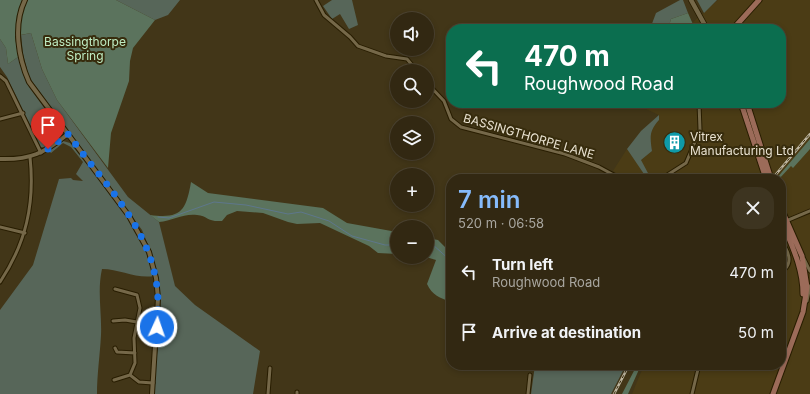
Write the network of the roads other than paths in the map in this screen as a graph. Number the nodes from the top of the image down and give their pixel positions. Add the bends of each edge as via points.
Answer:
1 (25, 0) edge
2 (316, 0) edge
3 (691, 0) edge
4 (759, 0) edge
5 (704, 24) edge
6 (737, 24) edge
7 (412, 64) edge
8 (0, 76) edge
9 (434, 90) edge
10 (446, 106) edge
11 (447, 108) edge
12 (699, 108) edge
13 (743, 108) edge
14 (749, 108) edge
15 (23, 113) junction
16 (0, 119) edge
17 (68, 134) junction
18 (41, 153) junction
19 (30, 157) junction
20 (0, 159) edge
21 (611, 174) edge
22 (669, 174) edge
23 (764, 174) edge
24 (768, 174) edge
25 (810, 211) edge
26 (786, 220) edge
27 (0, 227) edge
28 (786, 227) edge
29 (24, 233) junction
30 (793, 241) junction
31 (786, 248) joint
32 (787, 254) joint
33 (800, 257) junction
34 (789, 260) junction
35 (786, 268) edge
36 (810, 271) edge
37 (806, 278) edge
38 (0, 282) edge
39 (810, 286) edge
40 (115, 289) dead end
41 (805, 304) junction
42 (113, 321) dead end
43 (138, 322) junction
44 (798, 322) junction
45 (115, 348) dead end
46 (135, 353) junction
47 (786, 357) edge
48 (270, 368) dead end
49 (697, 370) edge
50 (781, 370) edge
51 (130, 375) junction
52 (530, 375) dead end
53 (114, 380) dead end
54 (153, 383) junction
55 (152, 394) edge
56 (268, 394) edge
57 (528, 394) edge
58 (692, 394) edge
59 (773, 394) edge

1 - 17 street via 18,36 22,65 35,90
2 - 7 street via 324,15 358,46 386,56 407,58
3 - 5 main road
4 - 6 main road
8 - 15 street via 6,81
9 - 10 street, BASSINGTHORPE LANE
11 - 21 street, BASSINGTHORPE LANE via 451,120 461,128 566,154
12 - 22 street via 700,130 694,147 686,163
13 - 23 main road
14 - 24 main road
15 - 16 street
15 - 18 street
17 - 18 street
17 - 54 street via 129,216 149,252 158,298
18 - 19 street
19 - 20 street
19 - 29 street via 33,183 30,215
25 - 26 street
27 - 29 street
28 - 30 main road
29 - 38 street
30 - 31 street
30 - 33 main road
31 - 32 street
32 - 34 street
33 - 34 street
33 - 36 street
33 - 37 main road
34 - 35 street
37 - 41 main road
37 - 44 main road
39 - 41 street
40 - 43 street via 139,294
41 - 44 main road
42 - 43 street via 118,319
43 - 46 street via 134,338
44 - 47 main road
45 - 46 street via 118,352
46 - 51 street via 135,363
48 - 56 street
49 - 58 street
50 - 59 main road
51 - 53 street
51 - 54 street via 138,382
52 - 57 street
54 - 55 street

